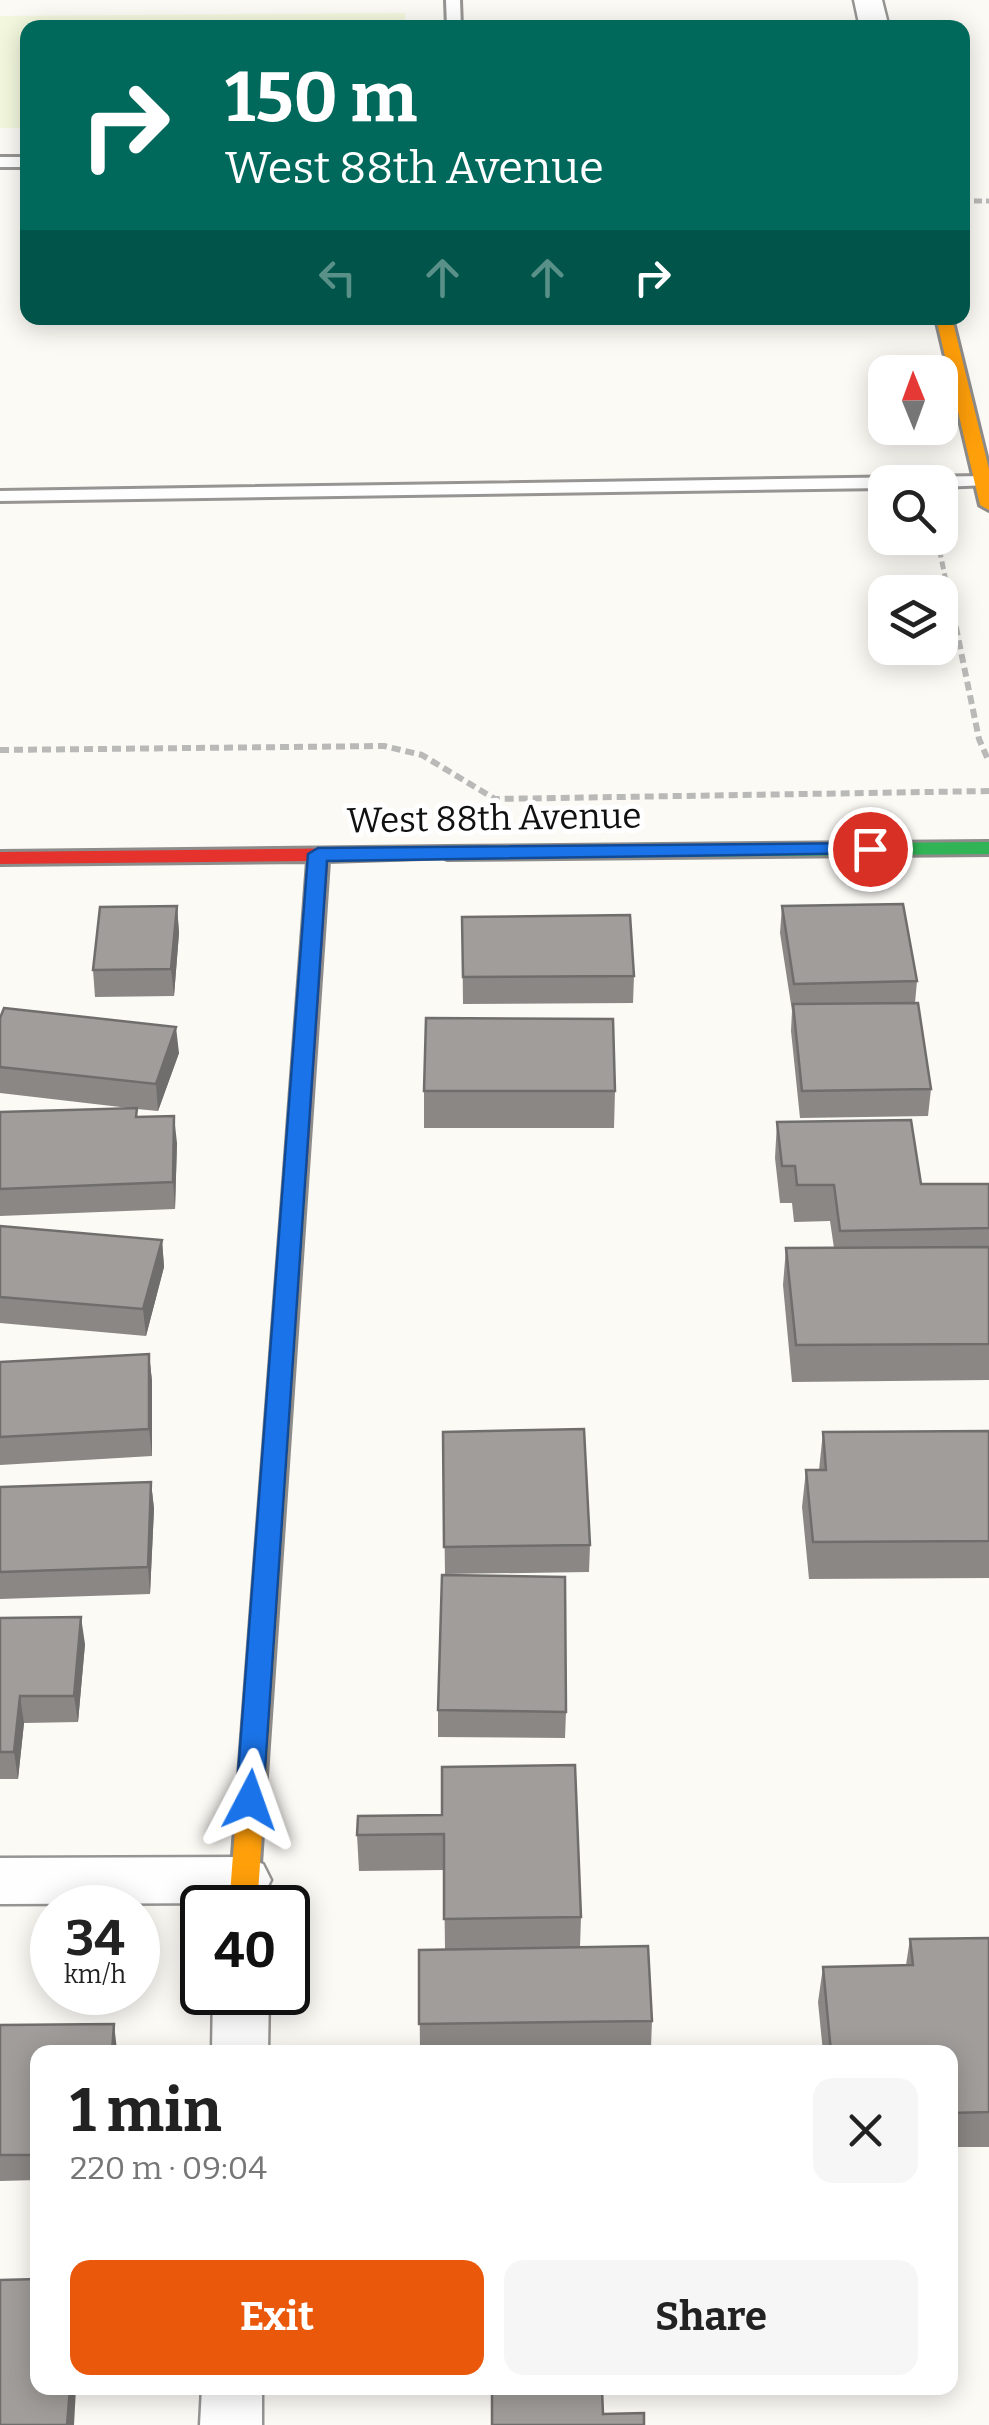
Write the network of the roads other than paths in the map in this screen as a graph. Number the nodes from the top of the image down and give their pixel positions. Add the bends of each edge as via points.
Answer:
1 (946, 325) edge
2 (958, 481) edge
3 (984, 481) junction
4 (868, 482) edge
5 (0, 496) edge
6 (989, 506) edge
7 (989, 848) edge
8 (318, 854) junction
9 (0, 858) edge
10 (0, 1881) edge
11 (245, 1885) edge
12 (180, 1891) edge
13 (241, 2015) edge
14 (240, 2045) edge
15 (232, 2395) edge
16 (231, 2425) edge

1 - 3 street
2 - 3 lane
3 - 6 street
4 - 5 lane
7 - 8 street, West 88th Avenue
8 - 9 street, West 88th Avenue
8 - 11 street
10 - 12 street
13 - 14 street
15 - 16 street

